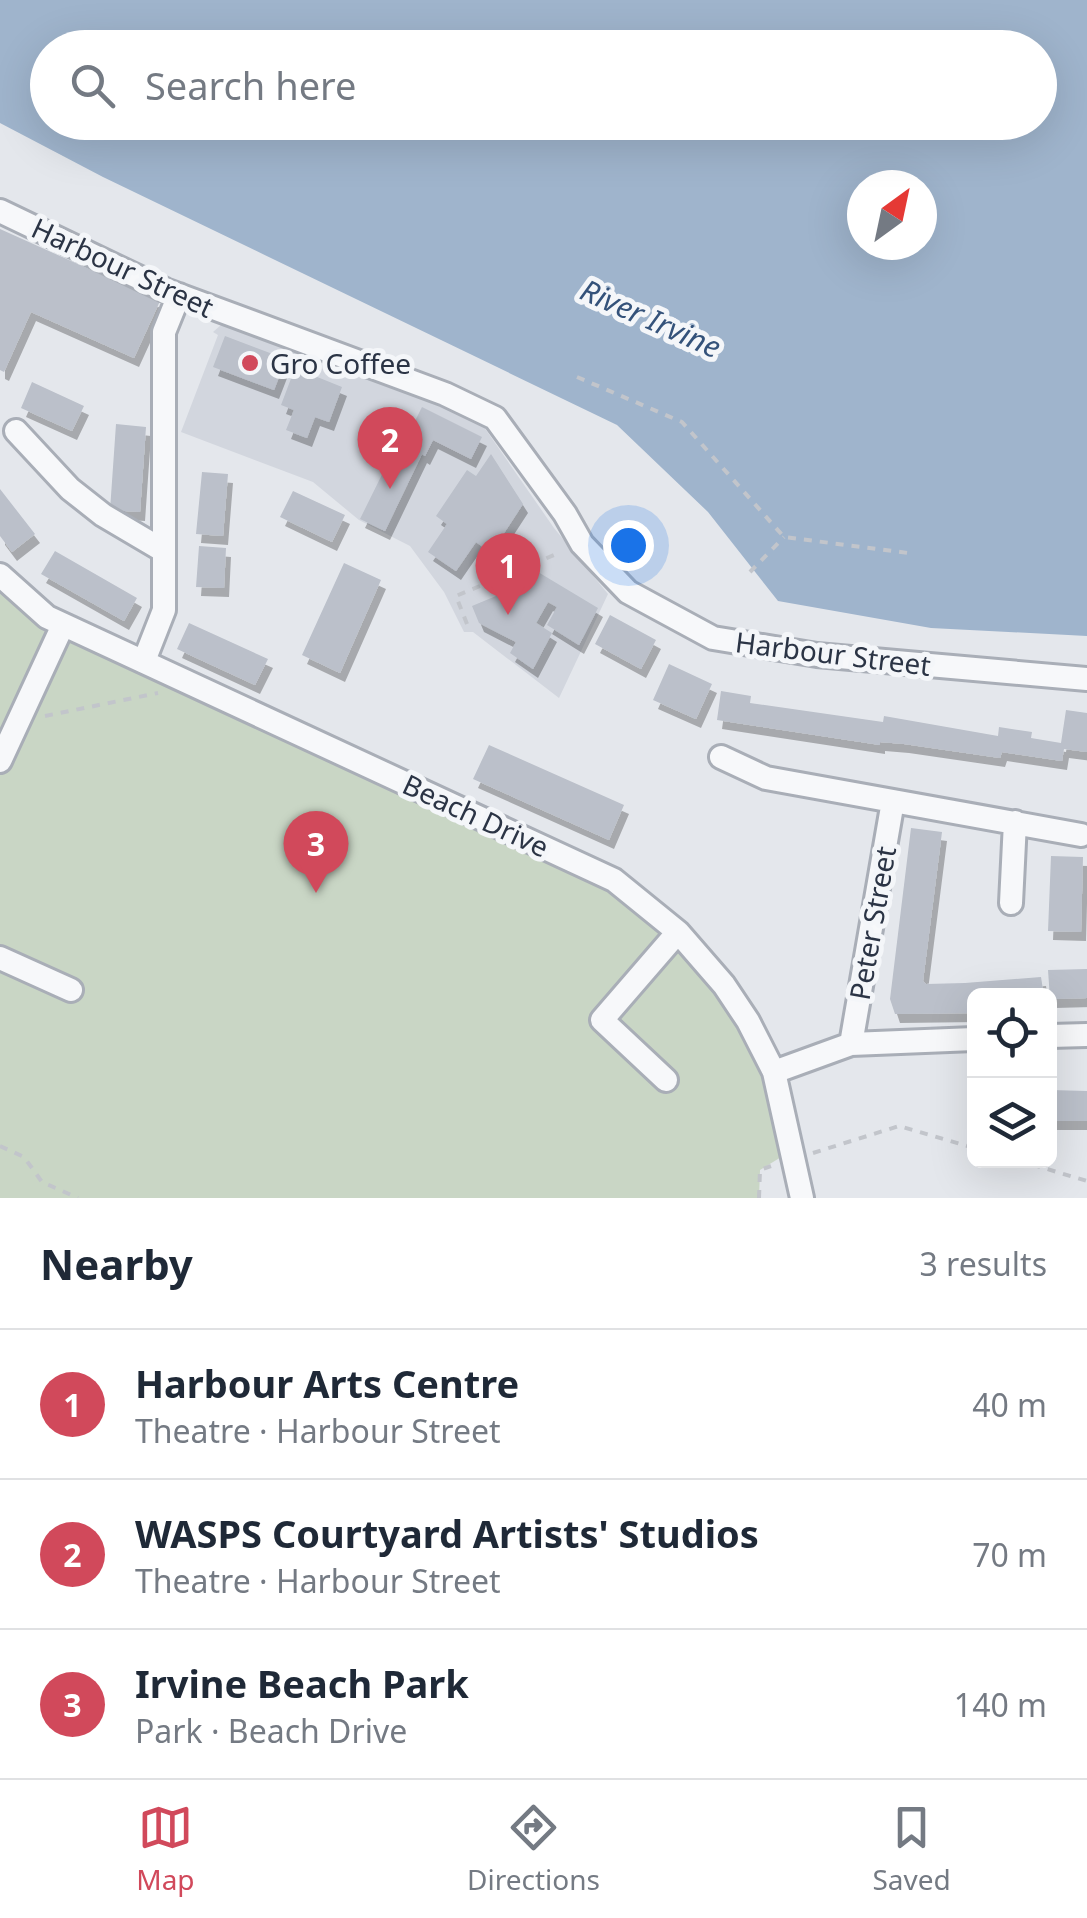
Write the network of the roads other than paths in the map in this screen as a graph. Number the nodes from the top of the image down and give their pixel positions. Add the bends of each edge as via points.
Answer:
1 (0, 211) edge
2 (179, 296) junction
3 (16, 431) dead end
4 (164, 551) junction
5 (0, 575) edge
6 (63, 625) junction
7 (144, 662) junction
8 (1087, 679) edge
9 (721, 757) dead end
10 (0, 761) edge
11 (893, 801) junction
12 (1014, 822) junction
13 (1081, 835) dead end
14 (1012, 903) dead end
15 (678, 932) junction
16 (0, 958) edge
17 (72, 990) dead end
18 (1087, 1034) edge
19 (1057, 1036) edge
20 (967, 1039) edge
21 (851, 1044) junction
22 (774, 1072) junction
23 (666, 1080) dead end
24 (802, 1198) edge

1 - 2 street, Harbour Street
2 - 4 street via 164,332
2 - 8 street, Harbour Street via 495,418 582,544 628,592 713,638 817,655
3 - 4 street via 70,489
4 - 7 street via 164,610
5 - 6 street, Beach Drive
6 - 7 street, Beach Drive
6 - 10 street
7 - 15 street, Beach Drive via 614,880
9 - 11 street via 766,778
11 - 12 street
11 - 21 street, Peter Street
12 - 13 street
12 - 14 street
15 - 22 street, Beach Drive via 724,985
15 - 23 street via 602,1020
16 - 17 street
18 - 19 street
20 - 21 street
21 - 22 street
22 - 24 street, Beach Drive

